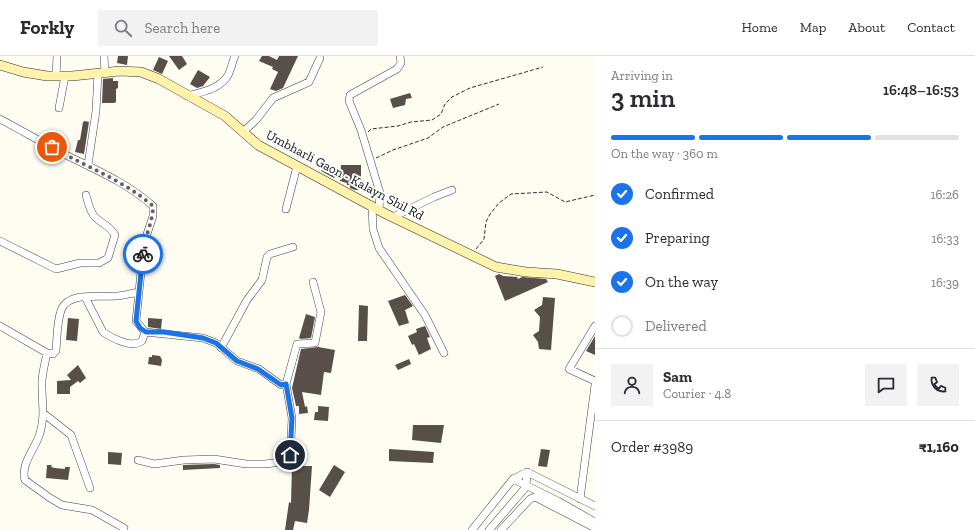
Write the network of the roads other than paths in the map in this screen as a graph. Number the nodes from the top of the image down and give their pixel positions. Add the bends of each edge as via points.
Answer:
1 (57, 56) edge
2 (104, 56) edge
3 (235, 56) edge
4 (320, 56) edge
5 (400, 56) edge
6 (0, 65) edge
7 (101, 73) junction
8 (60, 76) junction
9 (187, 96) junction
10 (59, 108) dead end
11 (0, 119) edge
12 (243, 132) junction
13 (88, 165) junction
14 (296, 166) junction
15 (452, 190) dead end
16 (86, 195) dead end
17 (376, 208) junction
18 (286, 209) dead end
19 (393, 217) junction
20 (0, 241) edge
21 (293, 247) dead end
22 (313, 282) dead end
23 (595, 282) edge
24 (139, 292) junction
25 (85, 297) junction
26 (0, 326) edge
27 (595, 326) edge
28 (145, 332) junction
29 (221, 348) junction
30 (47, 353) junction
31 (444, 353) dead end
32 (595, 382) edge
33 (286, 384) junction
34 (595, 385) edge
35 (43, 412) junction
36 (591, 441) edge
37 (138, 460) dead end
38 (527, 472) junction
39 (513, 479) junction
40 (526, 487) junction
41 (90, 488) dead end
42 (580, 499) junction
43 (595, 506) edge
44 (595, 522) edge
45 (124, 528) dead end
46 (595, 528) edge
47 (490, 529) edge
48 (472, 530) edge
49 (501, 530) edge

1 - 8 street
2 - 7 street
3 - 9 street via 227,77 218,85 211,90
4 - 12 street via 308,82 273,98
5 - 17 street via 401,63 397,69 350,95 349,101 380,193
6 - 8 street, Umbharli Gaon - Kalayn Shil Rd via 23,72
7 - 8 street, Umbharli Gaon - Kalayn Shil Rd
7 - 9 street, Umbharli Gaon - Kalayn Shil Rd via 141,72 159,79
7 - 13 street
8 - 10 street
9 - 12 street, Umbharli Gaon - Kalayn Shil Rd via 225,116
11 - 13 street
12 - 14 street, Umbharli Gaon - Kalayn Shil Rd via 258,145
13 - 24 street via 139,193 153,206 153,216 144,243
14 - 17 street, Umbharli Gaon - Kalayn Shil Rd
14 - 18 street
15 - 19 street
16 - 20 street via 95,217 115,235 108,258 99,263 80,263 56,269
17 - 19 street, Umbharli Gaon - Kalayn Shil Rd
17 - 31 street via 373,229 379,248 425,315
19 - 23 street, Umbharli Gaon - Kalayn Shil Rd via 496,266
21 - 29 street via 267,257 262,280 247,300
22 - 33 street via 321,312 315,343 297,344
24 - 25 street
24 - 28 street via 136,321
25 - 28 street via 103,332 135,344 142,341
25 - 30 street via 63,305 59,317 56,351 53,354
26 - 30 street
27 - 32 street via 569,369
28 - 29 street via 203,338
29 - 33 street via 237,361 258,369 281,385
30 - 35 street via 42,385
33 - 37 street via 292,418 290,461 246,464 214,459 154,464
34 - 36 street
35 - 41 street via 71,435
35 - 45 street via 40,435 24,471 25,480 62,504 92,510
36 - 42 street
38 - 39 street
38 - 40 street
38 - 42 street
39 - 40 street
39 - 48 street
40 - 44 street
40 - 47 street
42 - 43 street
46 - 49 street via 535,497 530,499

